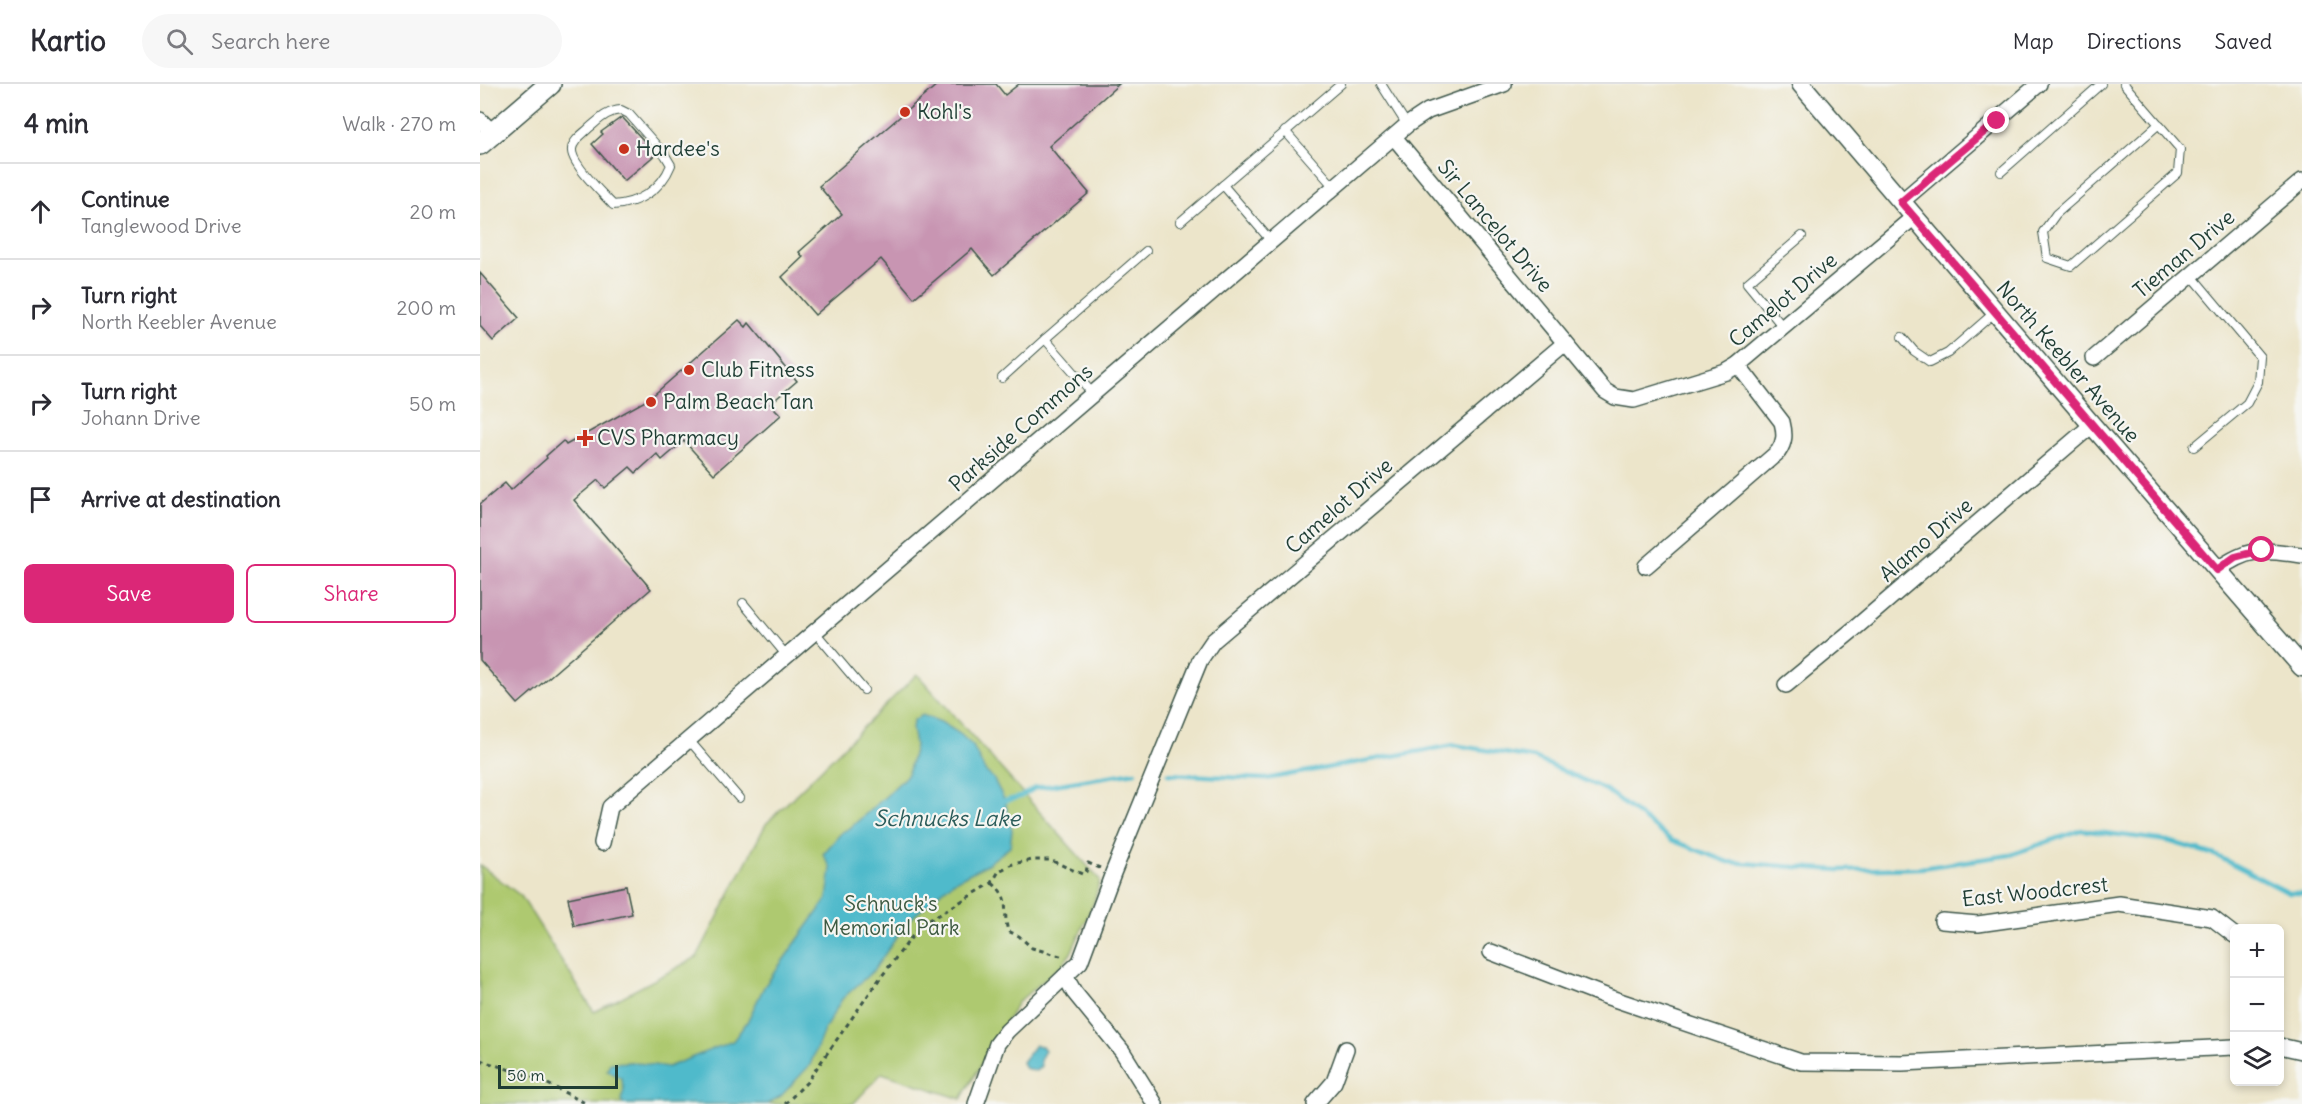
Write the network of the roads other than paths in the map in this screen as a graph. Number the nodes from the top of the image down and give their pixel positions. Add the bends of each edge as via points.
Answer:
1 (550, 84) edge
2 (1341, 84) edge
3 (1381, 84) edge
4 (1504, 84) edge
5 (1802, 84) edge
6 (2039, 84) edge
7 (2101, 84) edge
8 (2124, 84) edge
9 (2158, 124) junction
10 (1407, 125) junction
11 (1285, 131) junction
12 (484, 132) edge
13 (1394, 137) junction
14 (576, 140) joint
15 (2001, 172) dead end
16 (2302, 181) edge
17 (1223, 185) junction
18 (1334, 187) junction
19 (1901, 202) junction
20 (1914, 217) junction
21 (1180, 222) dead end
22 (1802, 236) dead end
23 (1271, 241) junction
24 (1146, 251) dead end
25 (2192, 276) junction
26 (1995, 312) junction
27 (1783, 327) junction
28 (1902, 338) dead end
29 (1045, 339) junction
30 (1565, 343) junction
31 (2094, 358) dead end
32 (1738, 365) junction
33 (1002, 378) dead end
34 (1093, 394) junction
35 (2092, 425) junction
36 (2194, 447) dead end
37 (2302, 555) edge
38 (1646, 566) dead end
39 (2217, 570) junction
40 (743, 603) dead end
41 (815, 632) junction
42 (787, 656) junction
43 (2302, 667) edge
44 (1786, 685) dead end
45 (864, 690) dead end
46 (689, 740) junction
47 (739, 798) dead end
48 (602, 843) dead end
49 (1941, 921) dead end
50 (2230, 931) edge
51 (1491, 952) dead end
52 (1065, 976) junction
53 (2230, 1047) edge
54 (2284, 1047) edge
55 (1346, 1049) dead end
56 (2302, 1051) edge
57 (976, 1104) edge
58 (1155, 1104) edge
59 (1316, 1104) edge

1 - 12 main road
2 - 11 lane
3 - 10 lane
4 - 10 street, Parkside Commons via 1428,111
5 - 19 street, North Keebler Avenue
6 - 19 street
7 - 15 lane
8 - 9 lane
9 - 9 lane via 2180,149 2178,173 2072,266 2047,258 2043,232 2056,214
10 - 13 street, Parkside Commons
11 - 17 lane
11 - 18 lane
13 - 18 street, Parkside Commons
13 - 30 street, Sir Lancelot Drive
14 - 14 lane via 572,150 575,162 613,205 629,204 644,197 666,178 671,165 629,114 621,110 610,111
16 - 25 street, Tieman Drive
17 - 21 lane
17 - 23 lane
18 - 23 street, Parkside Commons
19 - 20 street, North Keebler Avenue
20 - 26 street, North Keebler Avenue
20 - 27 street, Camelot Drive
22 - 27 lane via 1747,283
23 - 34 street, Parkside Commons
24 - 29 lane
25 - 31 street, Tieman Drive
25 - 36 lane via 2260,357 2258,382 2247,403
26 - 28 lane via 1948,353 1930,362
26 - 35 street, North Keebler Avenue
27 - 32 street, Camelot Drive
29 - 33 lane
29 - 34 lane
30 - 32 street, Camelot Drive via 1605,391 1625,400 1726,372
30 - 52 street, Camelot Drive via 1213,641 1200,660 1080,962
32 - 38 street via 1782,422 1783,444
34 - 41 street, Parkside Commons
35 - 39 street, North Keebler Avenue
35 - 44 street, Alamo Drive
37 - 39 street via 2262,550 2235,557
39 - 43 street, North Keebler Avenue
40 - 42 lane
41 - 42 street, Parkside Commons
41 - 45 lane
42 - 46 street, Parkside Commons
46 - 47 lane
46 - 48 street, Parkside Commons via 610,807
49 - 50 street, East Woodcrest via 1978,924 2119,904 2212,918
51 - 53 street via 1608,997 1801,1062 1902,1063
52 - 57 street, Camelot Drive via 1006,1031 997,1044
52 - 58 street via 1121,1050
54 - 56 street
55 - 59 street via 1334,1082

